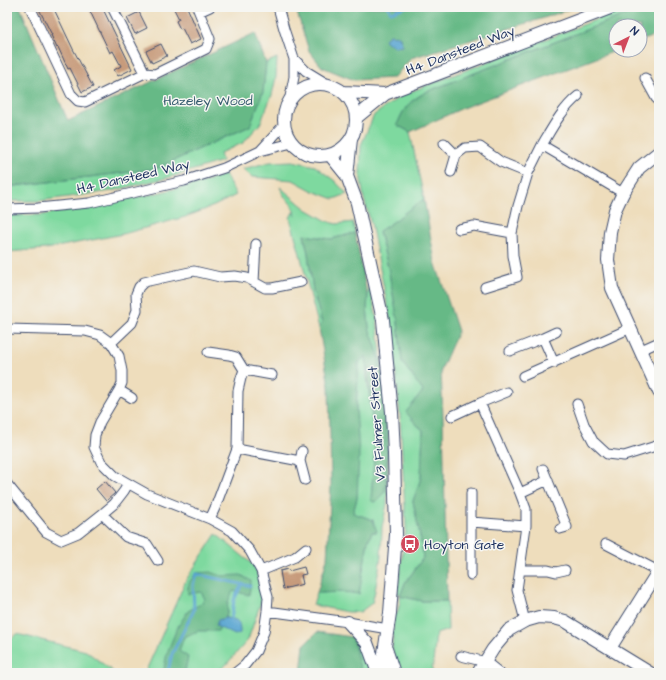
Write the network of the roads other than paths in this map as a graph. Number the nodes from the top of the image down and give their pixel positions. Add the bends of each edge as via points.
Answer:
1 (30, 7) edge
2 (112, 7) edge
3 (210, 7) edge
4 (278, 7) edge
5 (613, 7) edge
6 (198, 10) edge
7 (294, 59) junction
8 (145, 73) junction
9 (645, 78) dead end
10 (329, 85) junction
11 (344, 92) junction
12 (385, 94) junction
13 (578, 96) dead end
14 (659, 101) edge
15 (289, 102) junction
16 (357, 117) junction
17 (284, 125) junction
18 (351, 139) junction
19 (292, 143) junction
20 (444, 143) dead end
21 (542, 145) junction
22 (260, 151) junction
23 (659, 152) edge
24 (330, 155) junction
25 (456, 155) junction
26 (451, 172) dead end
27 (528, 173) junction
28 (347, 176) junction
29 (623, 192) junction
30 (7, 209) edge
31 (460, 229) dead end
32 (512, 233) junction
33 (256, 244) dead end
34 (254, 282) junction
35 (301, 282) dead end
36 (485, 286) dead end
37 (631, 328) junction
38 (7, 329) edge
39 (556, 332) dead end
40 (543, 338) junction
41 (659, 342) edge
42 (112, 343) junction
43 (641, 350) junction
44 (510, 351) dead end
45 (208, 352) dead end
46 (554, 363) junction
47 (244, 370) junction
48 (272, 375) dead end
49 (523, 376) dead end
50 (119, 390) junction
51 (507, 392) dead end
52 (659, 392) edge
53 (132, 398) dead end
54 (480, 403) junction
55 (577, 404) dead end
56 (452, 416) dead end
57 (659, 445) edge
58 (237, 449) junction
59 (302, 451) dead end
60 (300, 461) junction
61 (542, 469) dead end
62 (305, 480) dead end
63 (548, 480) junction
64 (7, 484) edge
65 (128, 484) junction
66 (471, 493) dead end
67 (520, 493) junction
68 (102, 514) junction
69 (210, 518) junction
70 (471, 522) junction
71 (526, 526) junction
72 (560, 529) dead end
73 (606, 544) dead end
74 (306, 548) dead end
75 (158, 561) dead end
76 (520, 570) junction
77 (565, 570) dead end
78 (659, 570) edge
79 (261, 571) junction
80 (471, 575) dead end
81 (267, 611) junction
82 (525, 621) junction
83 (348, 622) junction
84 (388, 629) junction
85 (385, 646) junction
86 (610, 648) junction
87 (461, 656) dead end
88 (486, 662) junction
89 (235, 673) edge
90 (380, 673) edge
91 (394, 673) edge
92 (478, 673) edge
93 (500, 673) edge
94 (650, 673) edge

1 - 8 street via 71,94 78,101 85,102
2 - 8 street
3 - 6 street
4 - 7 street
5 - 12 street, H4 Dansteed Way
6 - 8 street via 210,39 206,49 155,74
7 - 10 street via 306,71
7 - 15 street via 294,77
9 - 14 street
10 - 11 street
10 - 15 street via 310,85 295,94
11 - 12 street, H4 Dansteed Way
11 - 16 street via 350,99
12 - 16 street, H4 Dansteed Way
13 - 21 street via 571,102
15 - 17 street
16 - 18 street via 356,129
17 - 19 street
17 - 22 street, H4 Dansteed Way
18 - 24 street via 339,152
18 - 28 street, V3 Fulmer Street
19 - 22 street, H4 Dansteed Way
19 - 24 street via 298,149 314,156
20 - 25 street
21 - 27 street
21 - 29 street
22 - 30 street, H4 Dansteed Way via 224,168 184,182 90,203
23 - 29 street via 639,168
24 - 28 street, V3 Fulmer Street
25 - 26 street
25 - 27 street via 465,148 480,147 501,162
27 - 32 street
28 - 84 street, V3 Fulmer Street via 357,203 383,320 392,412 396,534
29 - 37 street via 615,210 610,232 608,260 612,288
31 - 32 street via 474,226
32 - 36 street via 512,256 516,277
33 - 34 street
34 - 35 street via 265,288
34 - 42 street via 247,278 220,277 194,271 144,282 136,294 137,310 132,323
37 - 43 street
37 - 46 street
38 - 42 street via 85,331 100,335
39 - 40 street
40 - 44 street
40 - 46 street
41 - 43 street
42 - 50 street via 119,356 122,371
43 - 52 street
45 - 47 street via 236,357
46 - 49 street
47 - 48 street
47 - 58 street via 238,391
50 - 53 street
50 - 65 street via 100,422 94,447 101,462 115,476
51 - 54 street
54 - 56 street
54 - 67 street
55 - 57 street via 593,441 607,454 624,456
58 - 60 street
58 - 69 street
59 - 60 street
60 - 62 street
61 - 63 street
63 - 67 street
63 - 72 street via 567,527
64 - 68 street via 46,532 61,540 78,533
65 - 68 street via 114,504
65 - 69 street
66 - 70 street
67 - 71 street via 526,508
68 - 75 street via 126,537 147,544
69 - 79 street via 232,531 250,551
70 - 71 street
70 - 80 street
71 - 76 street
73 - 78 street
74 - 79 street via 295,557
76 - 77 street
76 - 82 street via 517,590
78 - 86 street
79 - 81 street via 268,597
81 - 83 street
81 - 89 street via 264,632 256,651
82 - 86 street via 539,617 565,621
82 - 88 street via 509,630
83 - 84 street
83 - 90 street via 367,642
84 - 85 street, V3 Fulmer Street
85 - 90 street, V3 Fulmer Street
85 - 91 street
86 - 94 street
87 - 88 street
88 - 92 street
88 - 93 street

